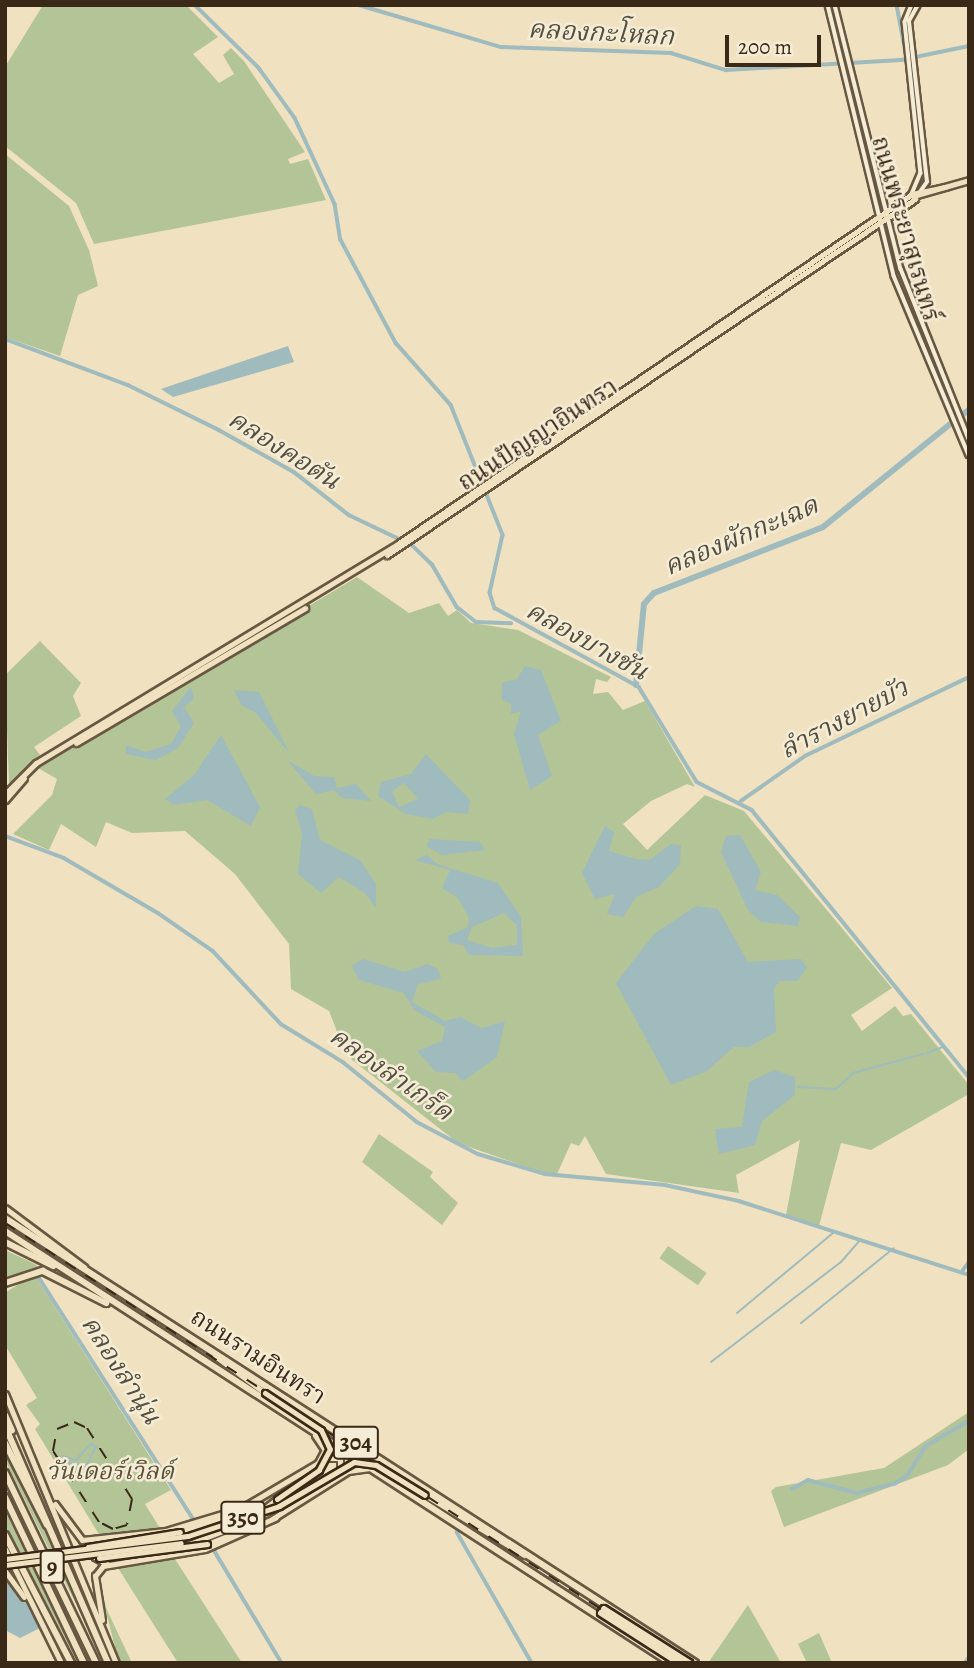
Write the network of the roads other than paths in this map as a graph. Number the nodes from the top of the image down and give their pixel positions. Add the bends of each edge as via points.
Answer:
1 (828, 5) edge
2 (835, 5) edge
3 (912, 5) edge
4 (918, 5) edge
5 (911, 53) junction
6 (844, 57) junction
7 (911, 63) junction
8 (846, 69) junction
9 (969, 180) edge
10 (927, 182) junction
11 (941, 187) junction
12 (924, 191) junction
13 (915, 197) junction
14 (884, 205) junction
15 (896, 206) junction
16 (888, 216) junction
17 (877, 222) junction
18 (969, 439) edge
19 (969, 455) edge
20 (362, 569) junction
21 (5, 794) edge
22 (5, 800) edge
23 (5, 1208) edge
24 (5, 1218) edge
25 (5, 1231) edge
26 (5, 1242) edge
27 (86, 1269) junction
28 (67, 1273) junction
29 (5, 1283) edge
30 (130, 1315) junction
31 (206, 1345) junction
32 (5, 1394) edge
33 (5, 1415) edge
34 (304, 1424) junction
35 (5, 1426) edge
36 (345, 1436) junction
37 (5, 1443) edge
38 (358, 1445) junction
39 (339, 1446) junction
40 (19, 1453) junction
41 (352, 1455) junction
42 (323, 1458) junction
43 (391, 1466) junction
44 (374, 1469) junction
45 (5, 1473) edge
46 (382, 1475) junction
47 (336, 1478) junction
48 (47, 1492) junction
49 (5, 1497) edge
50 (242, 1508) junction
51 (275, 1518) junction
52 (251, 1520) junction
53 (5, 1535) edge
54 (100, 1539) junction
55 (5, 1549) edge
56 (43, 1555) junction
57 (526, 1556) junction
58 (5, 1559) edge
59 (57, 1559) junction
60 (126, 1563) junction
61 (107, 1564) junction
62 (5, 1565) edge
63 (67, 1565) junction
64 (5, 1572) edge
65 (15, 1575) junction
66 (558, 1576) junction
67 (553, 1585) junction
68 (602, 1611) junction
69 (105, 1635) junction
70 (661, 1641) junction
71 (654, 1652) junction
72 (692, 1662) edge
73 (61, 1663) edge
74 (71, 1663) edge
75 (84, 1663) edge
76 (96, 1663) edge
77 (108, 1663) edge
78 (116, 1663) edge
79 (671, 1663) edge
80 (679, 1663) edge

1 - 6 street, ถนนพระยาสุเรนทร์
2 - 6 street, ถนนพระยาสุเรนทร์
3 - 5 street via 905,17
4 - 5 street via 909,21
5 - 7 street
6 - 8 street, ถนนพระยาสุเรนทร์
7 - 10 street
7 - 13 street via 921,173
8 - 14 street, ถนนพระยาสุเรนทร์
8 - 17 street, ถนนพระยาสุเรนทร์ via 878,209
9 - 11 main road
10 - 11 street
10 - 12 street
11 - 12 main road
11 - 13 main road
12 - 13 main road
13 - 15 main road, ถนนปัญญาอินทรา
13 - 16 main road, ถนนปัญญาอินทรา
14 - 15 street
14 - 16 street, ถนนพระยาสุเรนทร์
15 - 16 main road, ถนนปัญญาอินทรา
16 - 17 main road, ถนนปัญญาอินทรา
16 - 18 street, ถนนพระยาสุเรนทร์ via 914,312
17 - 19 street, ถนนพระยาสุเรนทร์ via 906,311
17 - 20 main road, ถนนปัญญาอินทรา
20 - 21 main road, ถนนปัญญาอินทรา via 36,763
20 - 22 main road, ถนนปัญญาอินทรา via 46,761
23 - 27 main road
24 - 27 highway, ถนนรามอินทรา / 304
25 - 28 highway, ถนนรามอินทรา / 304
26 - 28 highway
27 - 31 highway, ถนนรามอินทรา / 304
28 - 30 highway, ถนนรามอินทรา / 304
29 - 30 highway via 43,1271
30 - 34 highway, ถนนรามอินทรา / 304
31 - 36 highway, ถนนรามอินทรา / 304
31 - 52 main road, 350, bridge via 265,1393 321,1430 330,1449 319,1470
32 - 48 main road
33 - 40 highway
34 - 39 highway, ถนนรามอินทรา / 304
34 - 42 main road via 324,1445
35 - 40 highway
36 - 38 highway, ถนนรามอินทรา / 304
36 - 39 highway
37 - 63 highway
38 - 41 highway
38 - 43 highway, ถนนรามอินทรา / 304
39 - 41 highway, ถนนรามอินทรา / 304
40 - 63 highway
41 - 44 highway, ถนนรามอินทรา / 304
42 - 47 main road via 340,1458
42 - 50 main road, 350
43 - 46 highway
43 - 57 highway, ถนนรามอินทรา / 304
44 - 46 highway, ถนนรามอินทรา / 304
44 - 47 main road, 350 via 356,1468
45 - 76 highway, 9
46 - 67 highway, ถนนรามอินทรา / 304
47 - 51 main road, 350
48 - 54 main road via 77,1537
48 - 69 main road
49 - 75 highway, 9
50 - 54 main road via 166,1531
50 - 56 main road, 350, bridge via 180,1532
51 - 59 main road, 350, bridge via 207,1544 156,1555
51 - 60 main road via 205,1549
52 - 59 main road, 350, bridge via 181,1543
52 - 60 main road
53 - 74 highway
54 - 61 main road via 93,1550
55 - 65 main road, bridge
56 - 57 main road, 350, bridge via 198,1533 279,1506 355,1462 376,1465
56 - 58 main road, 350, bridge
57 - 66 highway, ถนนรามอินทรา / 304
59 - 62 main road, 350, bridge
60 - 61 main road
61 - 69 main road via 95,1576
63 - 77 highway
64 - 65 main road
65 - 73 main road
66 - 68 highway, ถนนรามอินทรา / 304
66 - 70 highway, ถนนรามอินทรา / 304
67 - 68 highway, ถนนรามอินทรา / 304
67 - 71 highway, ถนนรามอินทรา / 304
68 - 72 highway, ถนนรามอินทรา / 304, bridge
68 - 80 highway, ถนนรามอินทรา / 304, bridge
69 - 78 main road
70 - 71 highway
70 - 72 highway, ถนนรามอินทรา / 304
71 - 79 highway, ถนนรามอินทรา / 304

